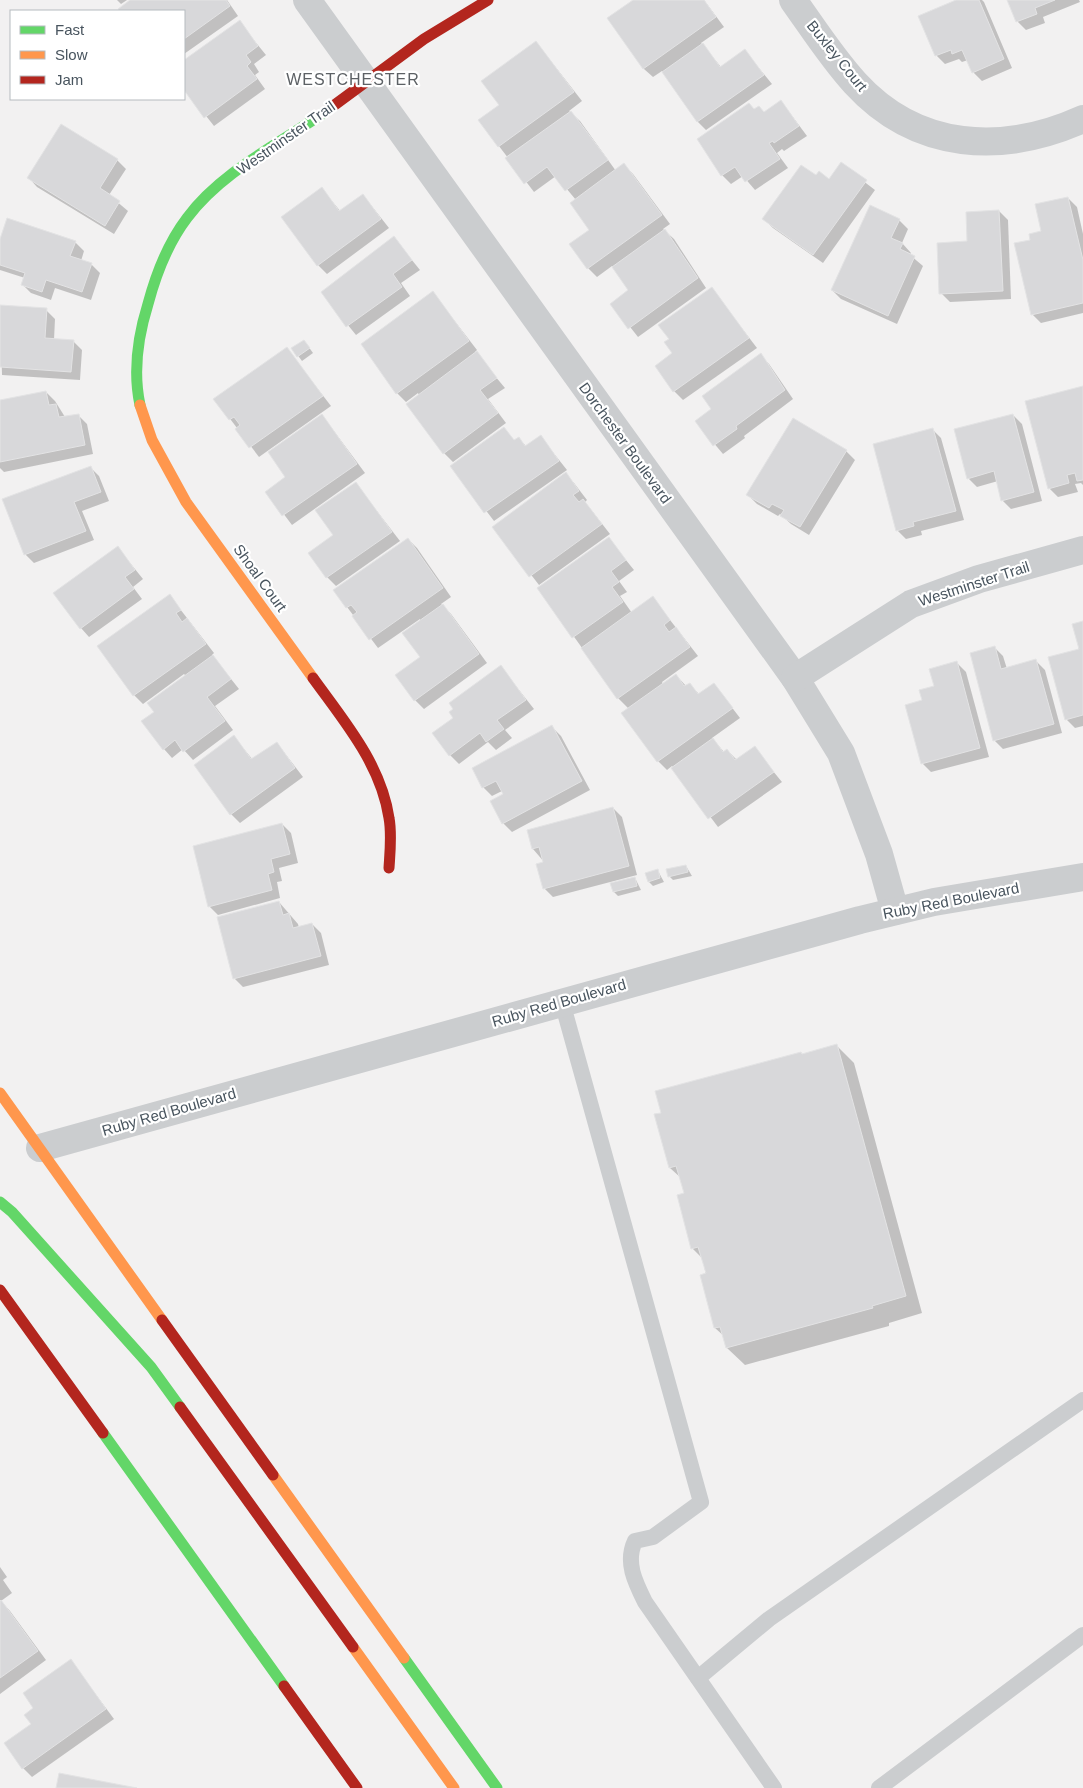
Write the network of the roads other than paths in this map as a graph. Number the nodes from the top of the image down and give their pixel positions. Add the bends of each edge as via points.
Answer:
1 (307, 0) edge
2 (488, 0) edge
3 (793, 0) edge
4 (365, 82) junction
5 (1083, 119) edge
6 (150, 296) joint
7 (1083, 550) edge
8 (794, 678) junction
9 (389, 868) dead end
10 (1083, 877) edge
11 (895, 911) junction
12 (562, 1002) junction
13 (0, 1093) edge
14 (40, 1148) junction
15 (0, 1202) edge
16 (0, 1290) edge
17 (1083, 1400) edge
18 (1083, 1635) edge
19 (698, 1678) junction
20 (357, 1788) edge
21 (454, 1788) edge
22 (497, 1788) edge
23 (774, 1788) edge
24 (879, 1788) edge

1 - 4 street, Dorchester Boulevard
2 - 4 main road, Westminster Trail
3 - 5 street, Buxley Court via 856,84 892,114 913,126 960,141 984,143 1033,138
4 - 6 main road, Westminster Trail via 218,186 188,217 166,256
4 - 8 street, Dorchester Boulevard
6 - 9 main road, Shoal Court via 138,348 136,383 142,415 161,462 184,502 261,603 361,747 378,781 389,817
7 - 8 street, Westminster Trail via 979,579 912,604
8 - 11 street, Dorchester Boulevard via 841,753 879,854
10 - 11 street, Ruby Red Boulevard
11 - 12 street, Ruby Red Boulevard
12 - 14 street, Ruby Red Boulevard
12 - 19 lane via 701,1502 653,1537 635,1541 629,1553 631,1566 645,1602
13 - 14 main road
14 - 22 main road
15 - 21 main road via 151,1368
16 - 20 main road
17 - 19 lane via 769,1619
18 - 24 lane
19 - 23 lane

